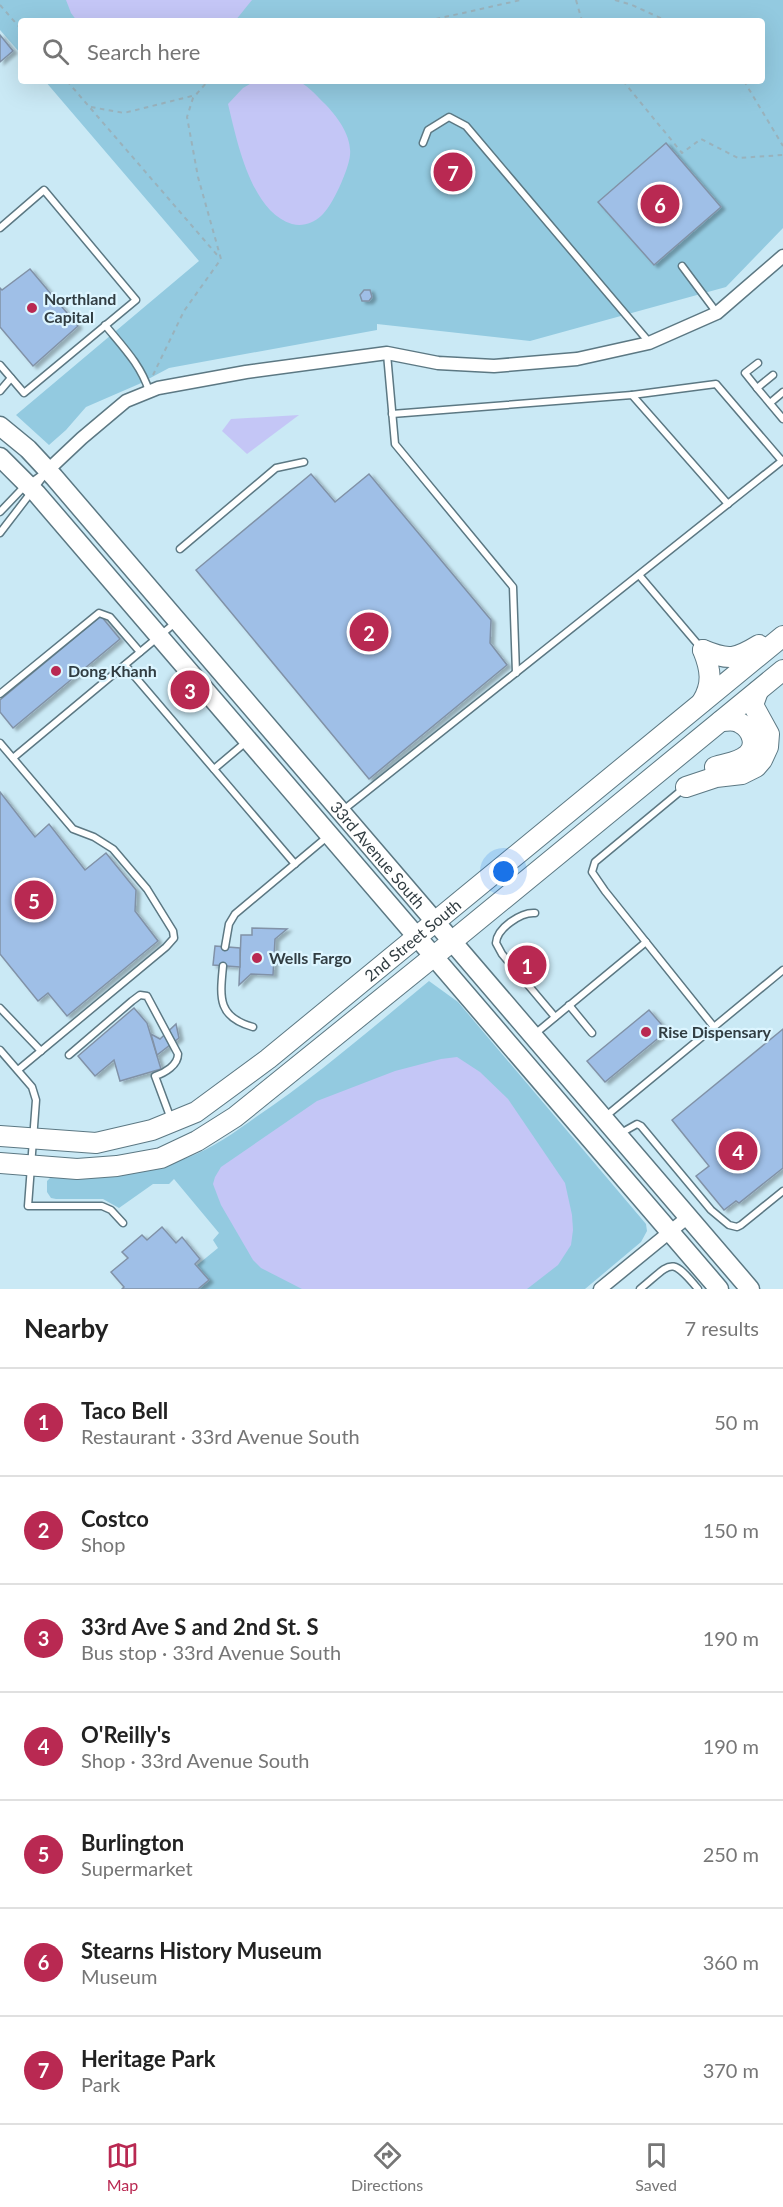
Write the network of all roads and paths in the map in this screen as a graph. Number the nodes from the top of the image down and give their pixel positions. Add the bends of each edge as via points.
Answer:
1 (521, 0) edge
2 (576, 0) edge
3 (615, 0) edge
4 (0, 5) edge
5 (440, 18) edge
6 (581, 18) edge
7 (660, 18) edge
8 (18, 26) edge
9 (70, 84) edge
10 (205, 84) edge
11 (625, 84) edge
12 (746, 84) edge
13 (196, 95) junction
14 (89, 107) junction
15 (423, 143) dead end
16 (783, 146) edge
17 (783, 155) edge
18 (0, 228) edge
19 (783, 256) edge
20 (221, 259) junction
21 (682, 266) dead end
22 (717, 313) junction
23 (105, 325) junction
24 (649, 343) junction
25 (387, 353) junction
26 (758, 363) dead end
27 (0, 365) edge
28 (153, 375) dead end
29 (773, 375) dead end
30 (11, 378) junction
31 (757, 388) junction
32 (0, 391) edge
33 (149, 392) junction
34 (783, 392) edge
35 (632, 395) junction
36 (770, 403) junction
37 (392, 414) junction
38 (783, 419) edge
39 (0, 426) edge
40 (0, 457) edge
41 (782, 460) edge
42 (304, 462) dead end
43 (48, 470) junction
44 (31, 488) junction
45 (728, 504) junction
46 (0, 512) edge
47 (0, 533) edge
48 (180, 549) dead end
49 (639, 575) junction
50 (177, 620) junction
51 (783, 635) edge
52 (159, 636) junction
53 (703, 651) junction
54 (140, 652) junction
55 (125, 665) junction
56 (783, 670) edge
57 (516, 673) junction
58 (758, 691) junction
59 (0, 694) edge
60 (700, 704) junction
61 (721, 721) junction
62 (248, 740) junction
63 (0, 742) edge
64 (13, 758) junction
65 (214, 769) junction
66 (686, 787) junction
67 (341, 812) junction
68 (330, 835) junction
69 (295, 864) junction
70 (535, 913) dead end
71 (437, 922) junction
72 (417, 938) junction
73 (453, 941) junction
74 (646, 942) junction
75 (225, 947) dead end
76 (433, 957) junction
77 (223, 966) dead end
78 (783, 970) edge
79 (569, 1005) junction
80 (0, 1008) edge
81 (555, 1017) junction
82 (253, 1027) dead end
83 (714, 1027) junction
84 (592, 1033) dead end
85 (533, 1035) junction
86 (0, 1050) edge
87 (41, 1051) junction
88 (69, 1055) dead end
89 (18, 1070) junction
90 (603, 1118) junction
91 (172, 1122) junction
92 (0, 1136) edge
93 (618, 1136) junction
94 (33, 1139) junction
95 (0, 1162) edge
96 (32, 1166) junction
97 (783, 1191) edge
98 (688, 1217) junction
99 (123, 1223) dead end
100 (670, 1232) junction
101 (600, 1289) edge
102 (640, 1289) edge
103 (698, 1289) edge
104 (719, 1289) edge
105 (750, 1289) edge

1 - 5 path
2 - 6 path
3 - 7 path
4 - 8 path
9 - 14 path
10 - 13 path
11 - 17 path via 682,153 701,140 738,158
12 - 16 path
13 - 14 path via 136,112
13 - 20 path via 187,117 189,133
14 - 20 path
15 - 24 lane via 428,130 449,117 466,126
18 - 23 lane via 44,190 136,300
19 - 22 street
20 - 28 path via 184,311
21 - 22 lane
22 - 24 street
23 - 30 lane via 24,393
23 - 33 lane via 137,364
24 - 25 street via 577,359 494,366 438,363
25 - 33 street via 246,372
25 - 37 lane
26 - 31 lane via 745,374
27 - 30 lane
29 - 31 lane
30 - 32 lane
31 - 36 lane
33 - 43 street via 126,401
34 - 36 lane
35 - 37 lane
35 - 41 lane via 716,384
35 - 45 lane
36 - 38 lane
37 - 57 lane via 395,444 513,586
39 - 43 main road, 33rd Avenue South
40 - 44 main road, 33rd Avenue South
41 - 45 lane
42 - 48 lane via 276,468
43 - 44 lane
43 - 50 main road, 33rd Avenue South
44 - 46 lane
44 - 47 lane
44 - 52 main road, 33rd Avenue South
45 - 49 lane
49 - 53 lane
49 - 57 lane
50 - 52 lane
50 - 67 main road, 33rd Avenue South
51 - 53 main road via 733,658
51 - 60 main road, 2nd Street South
52 - 54 lane
52 - 62 main road, 33rd Avenue South
53 - 60 main road via 711,676
54 - 55 lane
54 - 59 lane via 110,617 99,613
55 - 64 lane
55 - 65 lane
56 - 58 main road, 2nd Street South
57 - 67 lane
58 - 61 main road, 2nd Street South
58 - 66 main road via 753,705 769,734 762,760 742,774
60 - 71 main road, 2nd Street South
61 - 66 main road via 733,720 748,729 752,749 740,760 715,766
61 - 73 main road, 2nd Street South
62 - 65 lane
62 - 68 main road, 33rd Avenue South
63 - 64 lane
64 - 87 lane via 74,829 113,849 124,861 147,889 174,938
65 - 69 lane
66 - 74 lane via 592,866 605,891
67 - 71 main road, 33rd Avenue South
68 - 69 lane
68 - 72 main road, 33rd Avenue South
69 - 75 lane via 240,909 232,919
70 - 81 lane via 517,918 498,933 496,943
71 - 72 main road, 2nd Street South
71 - 73 main road, 33rd Avenue South
72 - 76 main road, 33rd Avenue South
72 - 91 main road, 2nd Street South via 245,1077 196,1112
73 - 76 main road, 2nd Street South
73 - 85 main road, 33rd Avenue South
74 - 79 lane
74 - 83 lane
76 - 96 main road, 2nd Street South via 235,1117 197,1141 161,1158 117,1166
76 - 100 main road, 33rd Avenue South
77 - 82 lane via 221,1003 238,1022
78 - 83 lane
79 - 81 lane
79 - 84 lane
80 - 87 lane
81 - 85 lane
83 - 90 lane
85 - 90 main road, 33rd Avenue South
86 - 89 lane
87 - 89 lane
88 - 91 lane via 144,994 152,1002 178,1054 174,1064 155,1076
89 - 94 lane via 34,1093
90 - 93 main road, 33rd Avenue South
91 - 94 main road, 2nd Street South via 96,1143
92 - 94 main road, 2nd Street South
93 - 97 lane via 631,1126 641,1126 711,1210 729,1225 741,1225
93 - 98 main road, 33rd Avenue South
94 - 96 lane
95 - 96 main road, 2nd Street South
96 - 99 lane via 28,1206 106,1207
98 - 100 street
98 - 105 main road, 33rd Avenue South
100 - 101 street
100 - 104 main road, 33rd Avenue South
102 - 103 lane via 672,1265 682,1269

